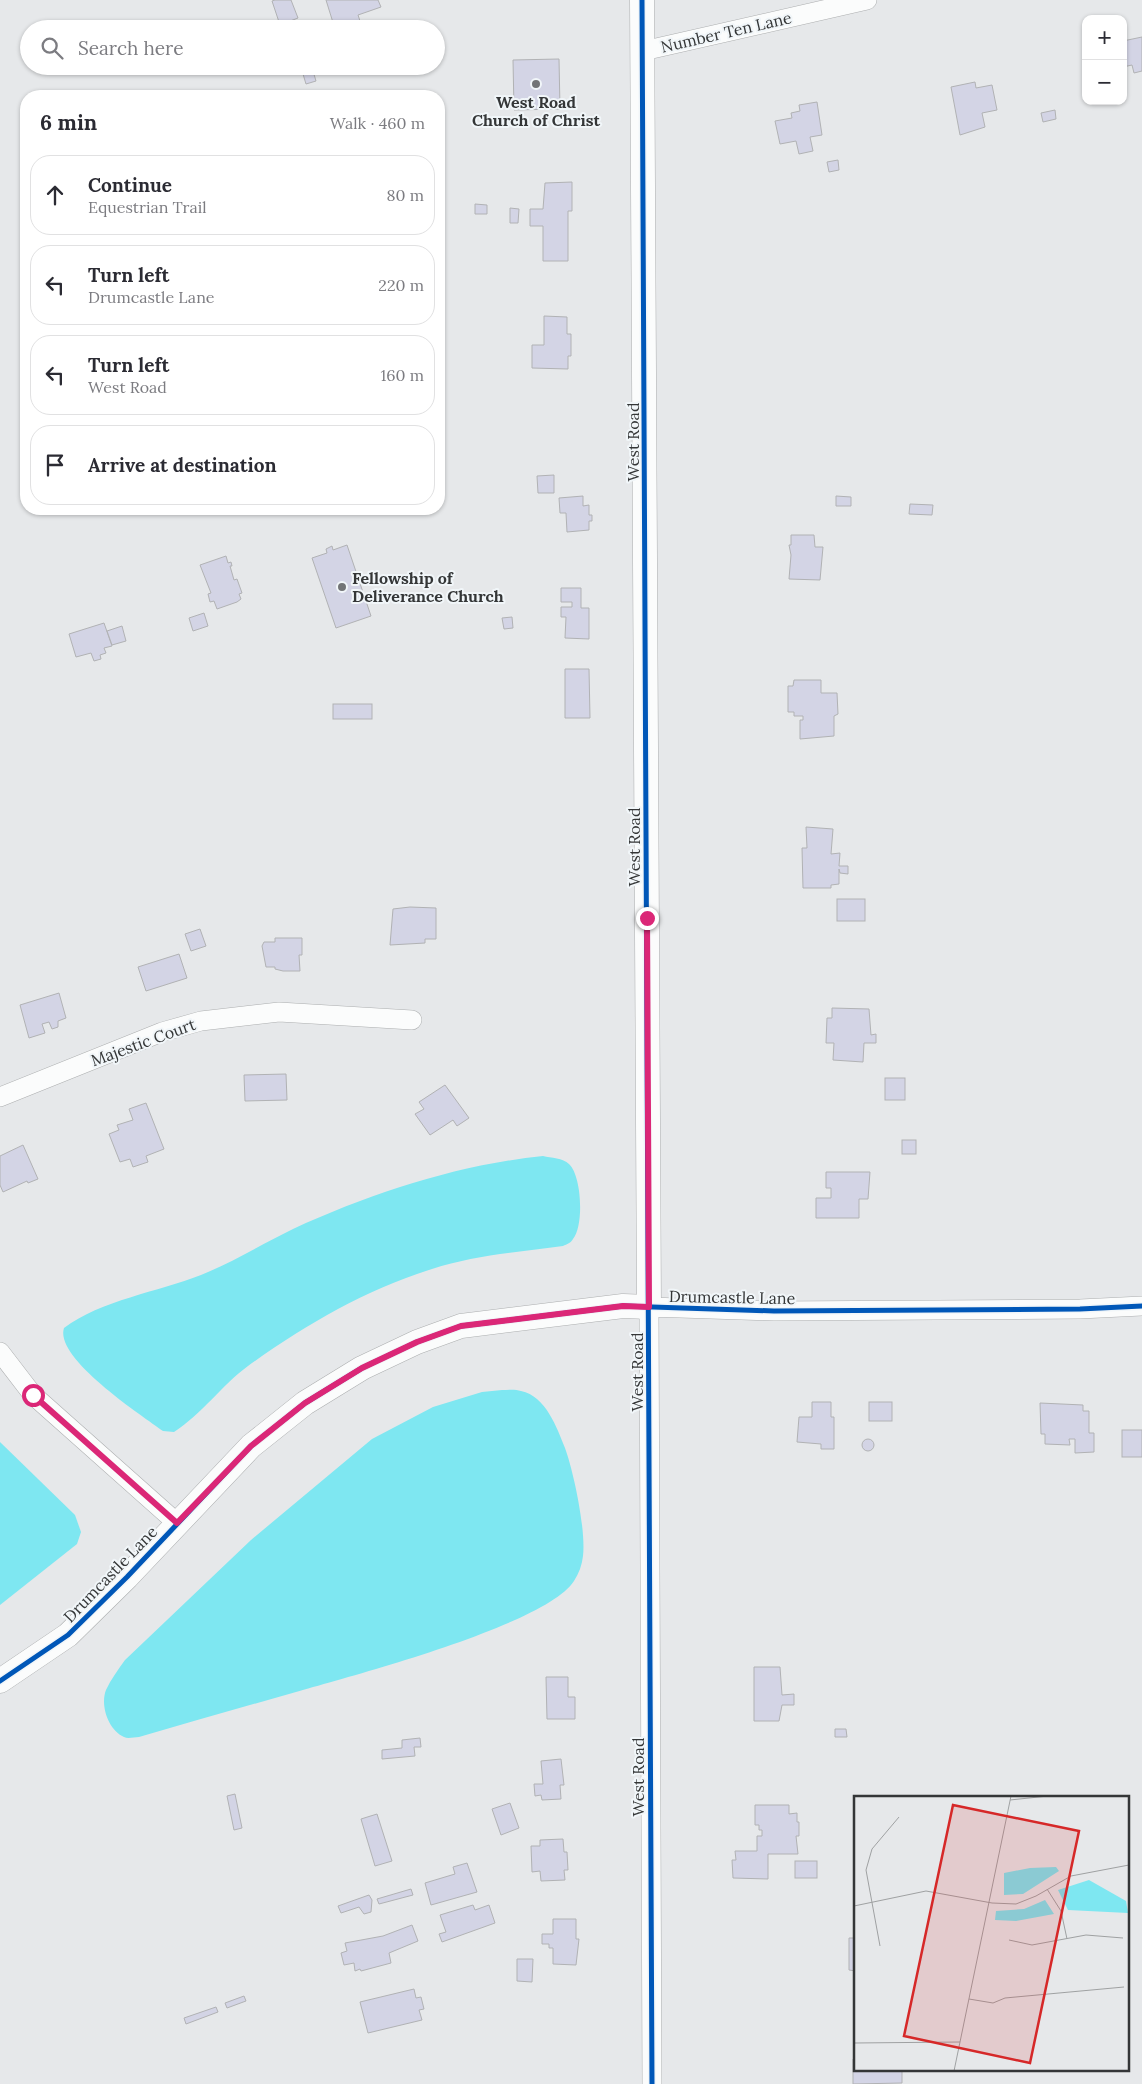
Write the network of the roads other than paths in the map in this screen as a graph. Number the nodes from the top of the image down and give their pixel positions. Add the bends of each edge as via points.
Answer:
1 (642, 0) edge
2 (867, 0) edge
3 (643, 51) junction
4 (412, 1020) dead end
5 (0, 1097) edge
6 (1142, 1306) edge
7 (649, 1307) junction
8 (0, 1352) edge
9 (177, 1523) junction
10 (0, 1681) edge
11 (652, 2084) edge

1 - 3 street, West Road
2 - 3 street, Number Ten Lane
3 - 7 street, West Road
4 - 5 street, Majestic Court via 279,1012 202,1021 162,1032
6 - 7 street, Drumcastle Lane via 774,1311
7 - 9 street, Drumcastle Lane via 623,1306 461,1326 417,1342 362,1368 305,1403 251,1446
7 - 11 street, West Road
8 - 9 street via 33,1395
9 - 10 street, Drumcastle Lane via 68,1635

